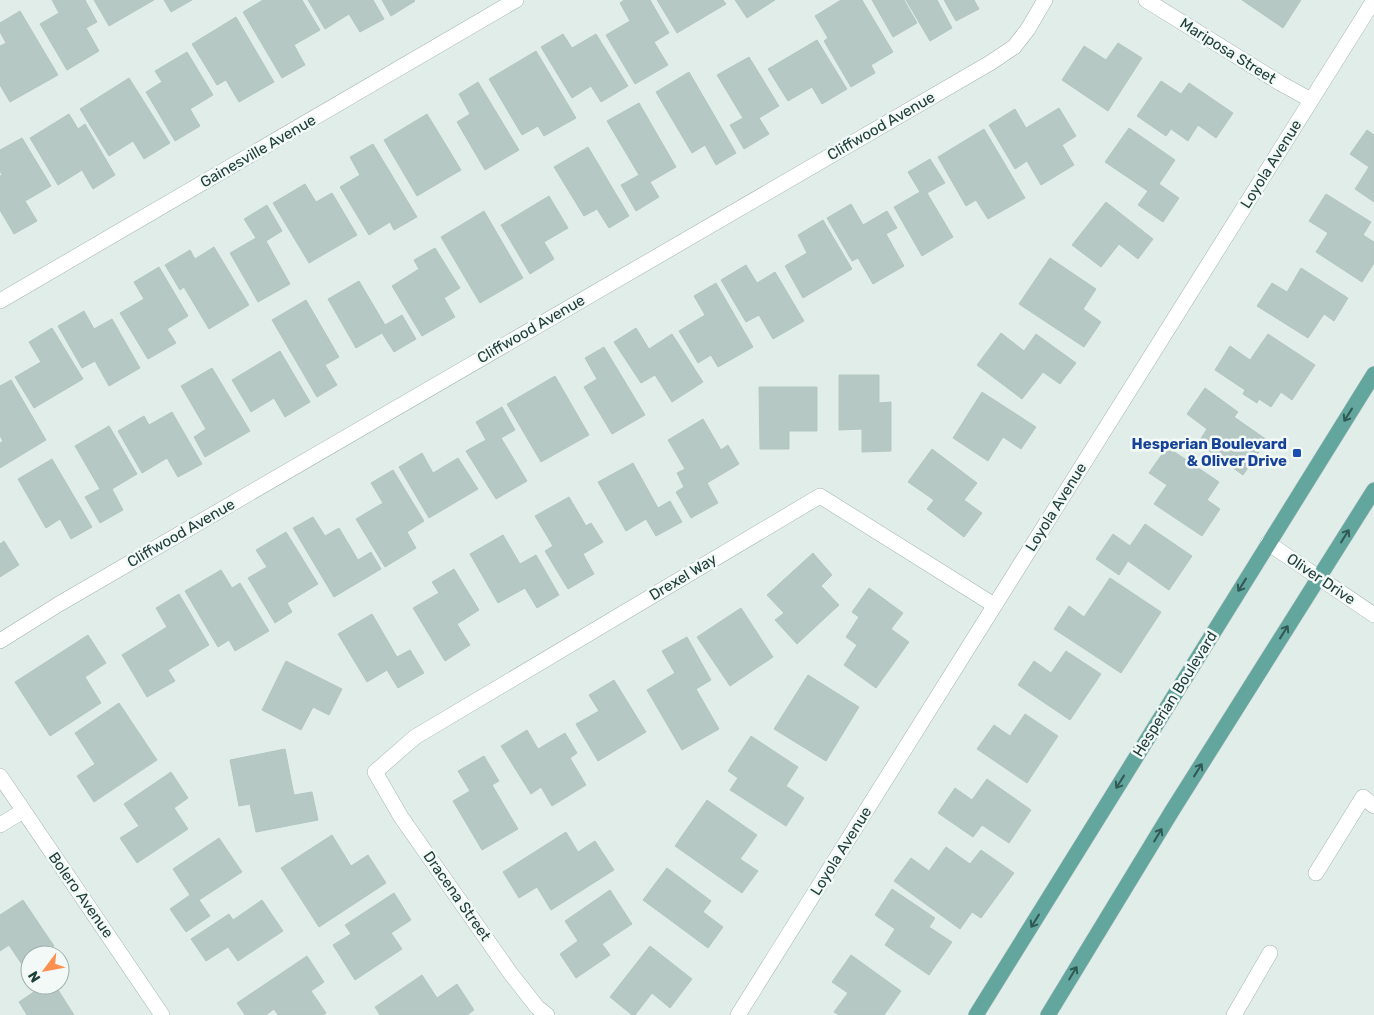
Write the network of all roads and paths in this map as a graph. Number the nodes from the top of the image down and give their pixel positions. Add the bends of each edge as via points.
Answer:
1 (516, 0) edge
2 (1045, 0) edge
3 (1146, 0) edge
4 (1374, 0) edge
5 (1311, 100) junction
6 (0, 301) edge
7 (1374, 374) edge
8 (1374, 490) edge
9 (1268, 543) junction
10 (1319, 577) junction
11 (994, 605) junction
12 (1374, 615) edge
13 (0, 641) edge
14 (375, 772) joint
15 (0, 776) edge
16 (1374, 806) edge
17 (23, 811) junction
18 (0, 825) edge
19 (1316, 873) dead end
20 (1270, 953) dead end
21 (162, 1015) edge
22 (547, 1015) edge
23 (738, 1015) edge
24 (976, 1015) edge
25 (1048, 1015) edge
26 (1234, 1015) edge

1 - 6 street, Gainesville Avenue
2 - 13 street, Cliffwood Avenue via 1014,47 990,63
3 - 5 street, Mariposa Street
4 - 5 street, Loyola Avenue
5 - 11 street, Loyola Avenue
7 -> 9 main road, Hesperian Boulevard
10 -> 8 main road
9 - 10 street, Oliver Drive
9 -> 24 main road, Hesperian Boulevard
10 - 12 street, Oliver Drive
25 -> 10 main road
11 - 14 street, Drexel Way via 820,496 415,737
11 - 23 street, Loyola Avenue
14 - 22 street, Dracena Street via 401,817 511,974
15 - 17 street, Bolero Avenue
16 - 19 street via 1363,797
17 - 18 street
17 - 21 street, Bolero Avenue
20 - 26 street

